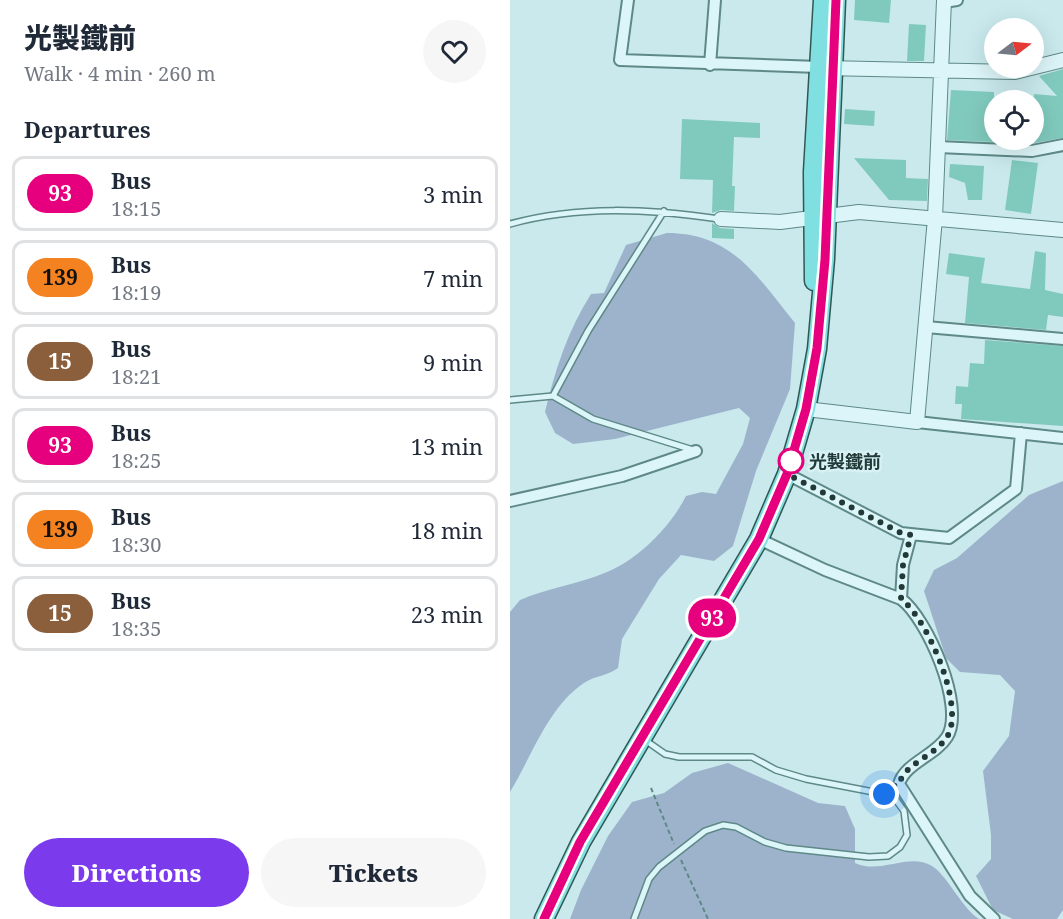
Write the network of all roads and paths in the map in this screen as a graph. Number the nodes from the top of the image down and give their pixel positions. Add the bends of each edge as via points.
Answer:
1 (628, 0) edge
2 (715, 0) edge
3 (823, 0) edge
4 (836, 0) edge
5 (949, 1) edge
6 (1063, 60) edge
7 (710, 65) junction
8 (827, 68) junction
9 (942, 71) junction
10 (1063, 145) edge
11 (938, 147) junction
12 (664, 211) junction
13 (819, 216) junction
14 (935, 218) junction
15 (721, 219) joint
16 (510, 224) edge
17 (1063, 230) edge
18 (926, 327) junction
19 (1063, 339) edge
20 (552, 396) junction
21 (510, 400) edge
22 (806, 409) junction
23 (917, 422) junction
24 (1021, 433) junction
25 (1063, 438) edge
26 (696, 451) joint
27 (787, 474) junction
28 (510, 501) edge
29 (911, 535) junction
30 (759, 539) junction
31 (901, 599) junction
32 (642, 738) junction
33 (899, 784) junction
34 (651, 788) dead end
35 (884, 794) junction
36 (677, 852) junction
37 (544, 919) edge
38 (634, 919) edge
39 (708, 919) edge
40 (994, 919) edge

1 - 7 street via 620,60
2 - 7 street
3 - 8 highway
4 - 8 highway
5 - 9 street
6 - 9 street via 1014,72
7 - 8 street
8 - 9 street
8 - 13 highway
9 - 11 street
10 - 11 street via 1032,151
11 - 14 street
12 - 15 lane
12 - 16 lane via 547,213
12 - 20 lane via 593,322
13 - 14 street via 859,212
13 - 15 street via 780,222
13 - 22 highway via 817,348
14 - 17 street
14 - 18 street
18 - 19 street
18 - 23 street
20 - 21 lane
20 - 26 lane via 593,419
22 - 23 street
22 - 27 highway
23 - 24 street
24 - 25 street
24 - 29 street via 1016,489 949,538
26 - 28 street via 622,476
27 - 29 street
27 - 30 highway
29 - 31 street via 903,565
30 - 31 street
30 - 32 highway
31 - 33 street via 924,626 953,706 954,722 934,752 902,774
32 - 35 lane via 665,754 679,758 752,757 806,779
32 - 37 highway via 580,842
33 - 35 lane via 886,789
33 - 40 street via 970,896
34 - 36 path
35 - 36 lane via 896,800 907,824 907,835 900,847 888,856 786,848 723,825 705,831
36 - 38 lane via 649,879
36 - 39 path

